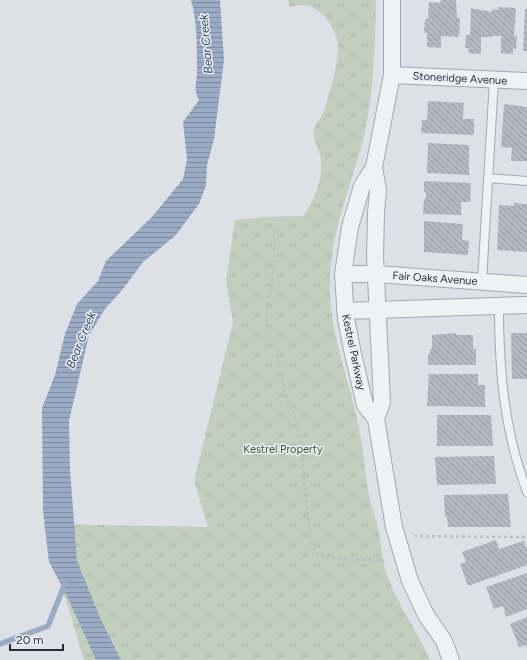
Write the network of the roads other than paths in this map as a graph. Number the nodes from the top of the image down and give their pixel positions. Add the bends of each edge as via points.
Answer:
1 (392, 0) edge
2 (392, 75) junction
3 (494, 80) junction
4 (527, 81) edge
5 (374, 167) junction
6 (488, 178) junction
7 (527, 181) edge
8 (343, 274) junction
9 (377, 274) junction
10 (482, 281) junction
11 (527, 284) edge
12 (527, 305) edge
13 (499, 306) junction
14 (378, 310) junction
15 (345, 311) junction
16 (376, 419) junction
17 (527, 492) edge
18 (451, 660) edge

1 - 2 street, Kestrel Parkway
2 - 3 street, Stoneridge Avenue
2 - 5 street, Kestrel Parkway
3 - 4 street, Stoneridge Avenue
3 - 6 lane
5 - 8 street, Kestrel Parkway via 362,186 350,227
5 - 9 street, Kestrel Parkway via 378,190
6 - 7 lane
6 - 10 lane
8 - 9 street, Fair Oaks Avenue
8 - 15 street, Kestrel Parkway
9 - 10 street, Fair Oaks Avenue
9 - 14 street, Kestrel Parkway
10 - 11 street, Fair Oaks Avenue
12 - 13 street
13 - 14 street
13 - 17 lane via 501,384 510,432
14 - 15 street
14 - 16 street, Kestrel Parkway via 382,402
15 - 16 street, Kestrel Parkway via 365,405
16 - 18 street, Kestrel Parkway via 397,536 410,581 426,615 444,641

